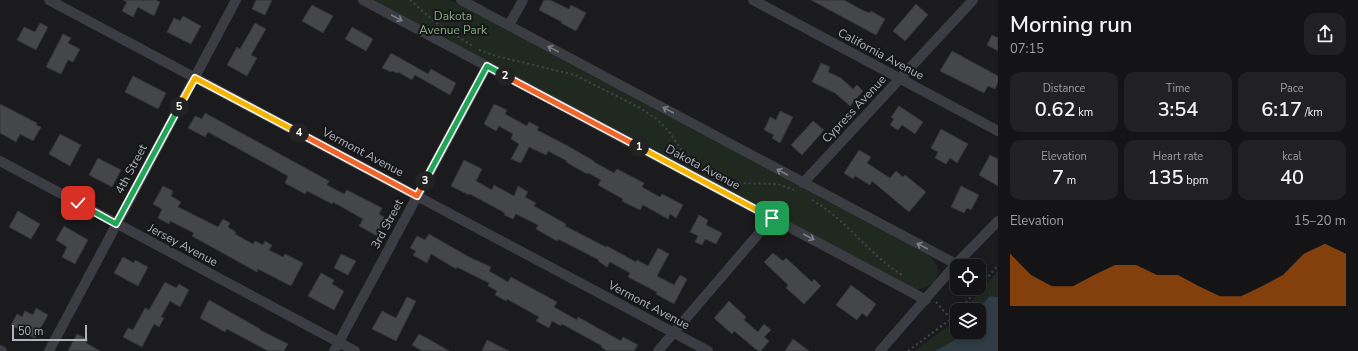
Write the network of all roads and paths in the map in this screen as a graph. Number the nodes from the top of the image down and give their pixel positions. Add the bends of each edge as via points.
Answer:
1 (49, 0) edge
2 (236, 0) edge
3 (363, 0) edge
4 (410, 0) edge
5 (461, 0) edge
6 (522, 0) edge
7 (753, 0) edge
8 (973, 0) edge
9 (509, 25) junction
10 (487, 66) junction
11 (195, 78) junction
12 (900, 79) junction
13 (998, 131) edge
14 (0, 161) edge
15 (800, 187) junction
16 (417, 196) junction
17 (808, 197) dead end
18 (772, 218) junction
19 (998, 221) edge
20 (116, 224) junction
21 (961, 259) edge
22 (950, 261) edge
23 (998, 265) edge
24 (950, 271) edge
25 (908, 278) dead end
26 (986, 280) edge
27 (973, 295) edge
28 (928, 298) junction
29 (965, 303) edge
30 (950, 318) edge
31 (950, 320) edge
32 (673, 333) junction
33 (336, 347) edge
34 (49, 351) edge
35 (355, 351) edge
36 (658, 351) edge
37 (708, 351) edge
38 (880, 351) edge
39 (908, 351) edge

1 - 11 street, Vermont Avenue
2 - 11 street, 4th Street
3 -> 10 street, Dakota Avenue
4 - 15 path via 435,22 479,50 575,75 640,108 658,120 682,151 710,173 737,183
5 - 9 street
6 - 9 street
7 - 12 street, California Avenue
8 - 12 street, Cypress Avenue
15 -> 9 street
10 - 16 street, 3rd Street
10 - 18 street, Dakota Avenue
11 - 16 street, Vermont Avenue
11 - 20 street, 4th Street
12 - 13 street, California Avenue
12 - 15 street, Cypress Avenue
14 - 20 street, Jersey Avenue
22 -> 15 street
16 - 32 street, Vermont Avenue
16 - 33 street, 3rd Street
17 - 25 path via 826,208 882,260
18 -> 28 street, Dakota Avenue
18 - 32 street
19 - 21 street
20 - 33 street, Jersey Avenue
20 - 34 street, 4th Street
23 - 26 path
24 - 28 street
27 - 29 path
28 - 30 path
28 - 38 street
31 - 39 path
32 - 36 street
32 - 37 street, Vermont Avenue
33 - 35 street, Jersey Avenue

